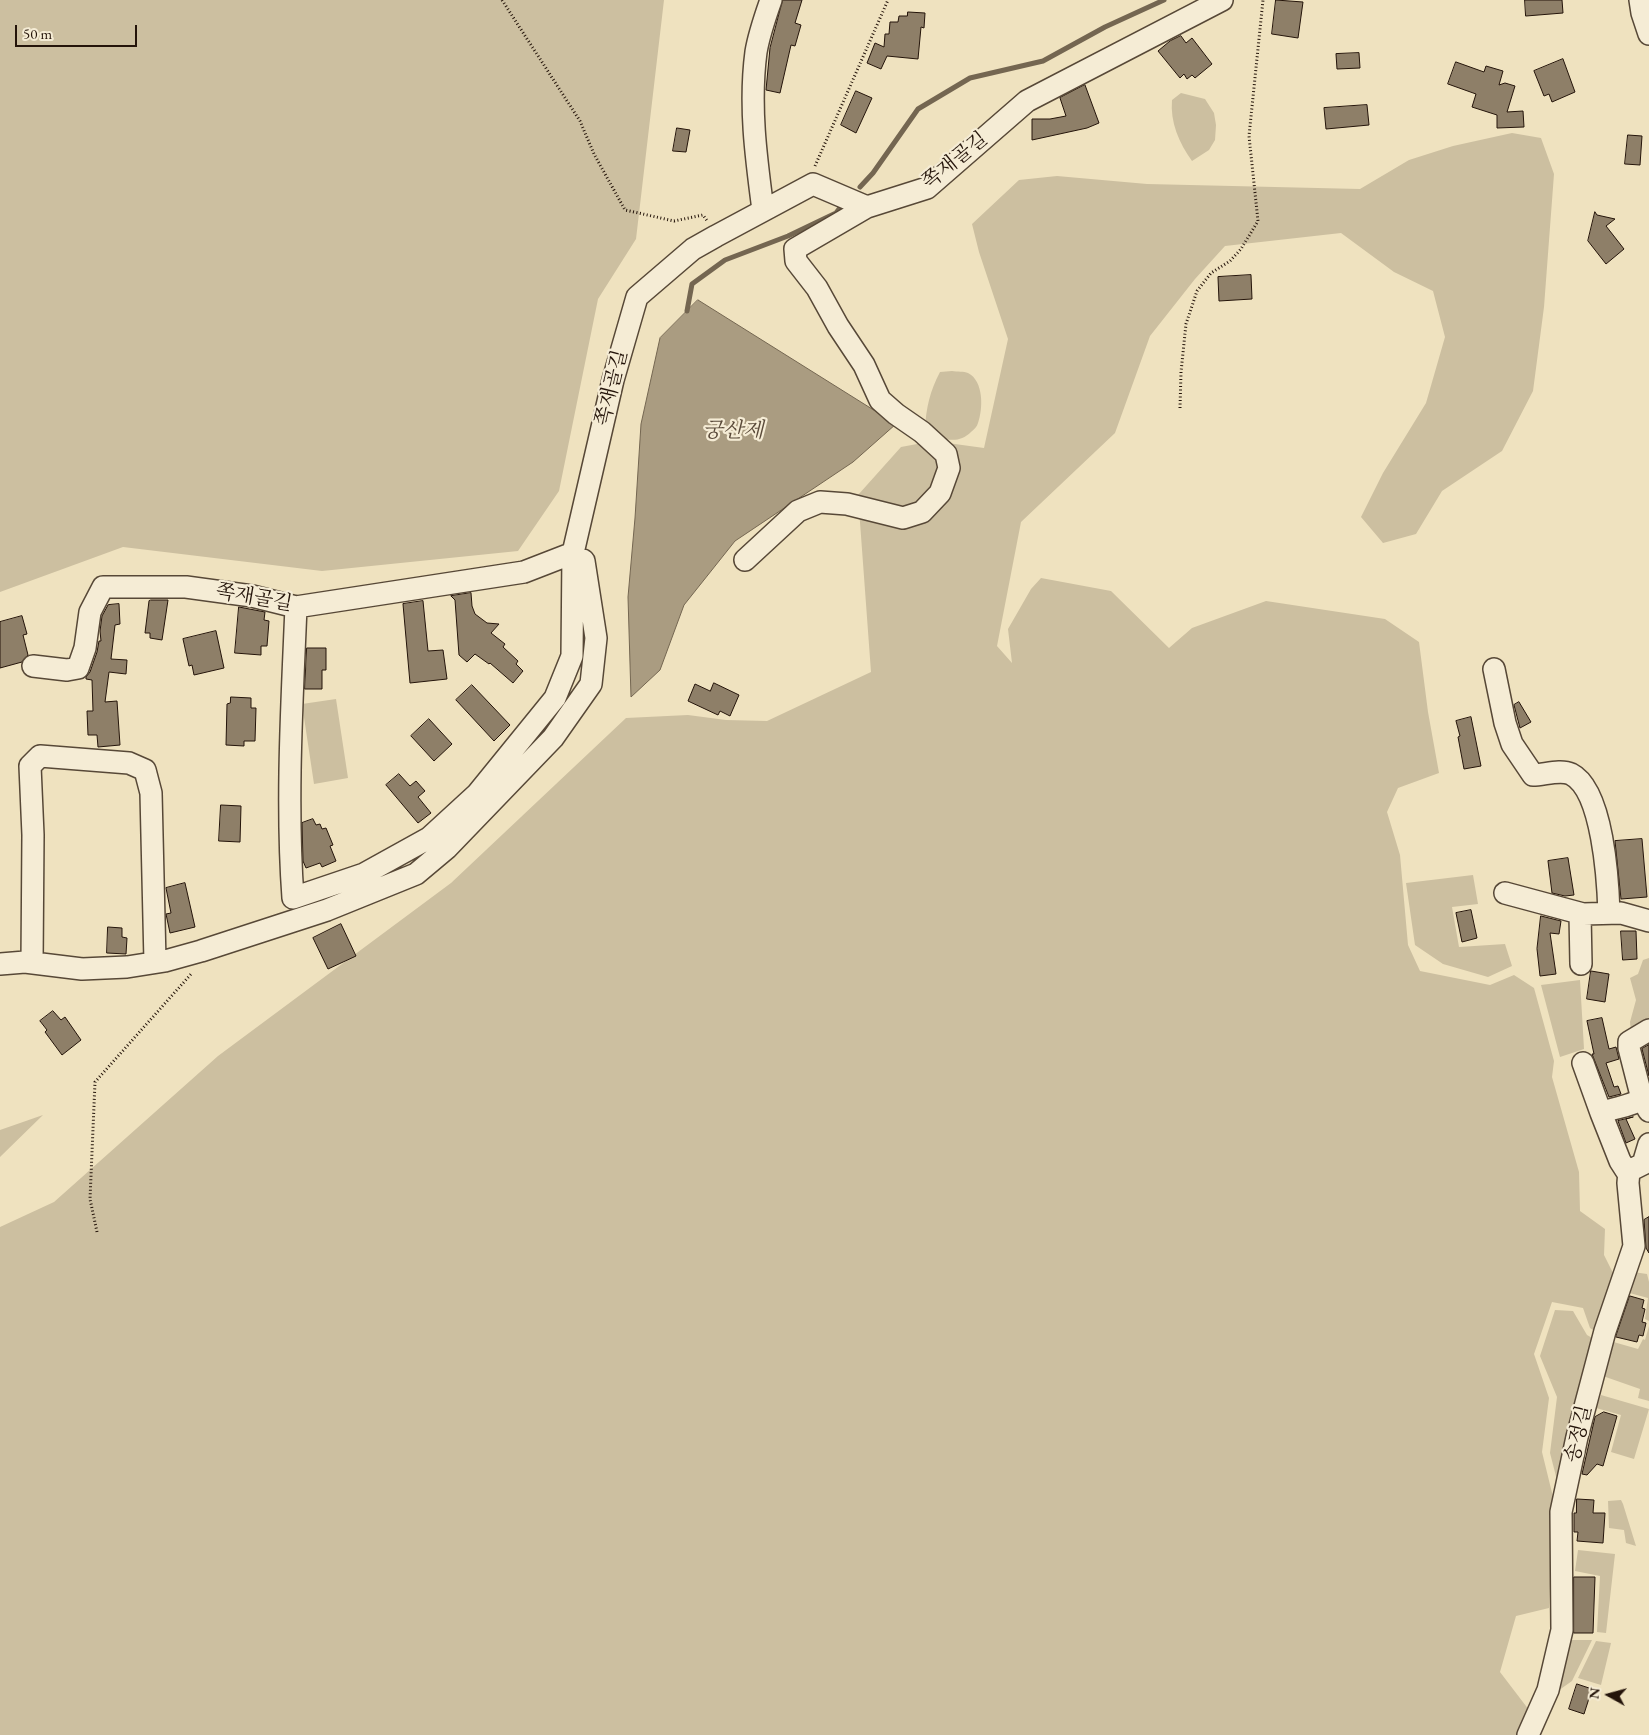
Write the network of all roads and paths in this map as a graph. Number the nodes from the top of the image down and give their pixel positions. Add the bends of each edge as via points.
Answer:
1 (502, 0) edge
2 (771, 0) edge
3 (888, 0) edge
4 (1222, 0) edge
5 (1263, 0) edge
6 (1640, 0) edge
7 (1649, 34) edge
8 (813, 184) junction
9 (867, 207) junction
10 (763, 210) junction
11 (716, 236) junction
12 (1180, 408) dead end
13 (573, 553) junction
14 (745, 560) dead end
15 (296, 607) junction
16 (33, 666) dead end
17 (1494, 669) dead end
18 (1506, 893) dead end
19 (1580, 914) junction
20 (1609, 914) junction
21 (1649, 921) edge
22 (155, 962) junction
23 (32, 963) junction
24 (0, 964) edge
25 (1581, 964) dead end
26 (196, 968) dead end
27 (1649, 1030) edge
28 (1584, 1063) dead end
29 (1645, 1105) edge
30 (1601, 1113) junction
31 (1649, 1144) edge
32 (1629, 1175) junction
33 (97, 1232) dead end
34 (1528, 1735) edge

1 - 11 path via 580,121 624,210 674,221 702,215
2 - 10 street via 757,50 752,88 755,154
3 - 8 path via 815,164
4 - 9 street, 쪽재골길 via 1027,101 927,188
5 - 12 path via 1249,136 1258,221 1241,249 1230,261 1210,273 1197,291 1186,324
6 - 7 street
8 - 9 street
8 - 10 street, 쪽재골길
9 - 14 street, 쪽재골길 via 794,249 796,261 817,288 864,365 880,400 946,454 949,468 940,494 922,512 903,518 847,504 820,502 798,511
10 - 11 street, 쪽재골길
11 - 13 street, 쪽재골길 via 693,250 637,297 613,380
13 - 15 street, 쪽재골길 via 524,572
13 - 15 street via 572,656 555,698 477,794 429,838 364,874 293,898 291,739
13 - 22 street via 584,562 596,638 591,684 553,738 447,848 416,874 327,910 201,951
15 - 16 street, 쪽재골길 via 252,596 186,587 103,586 90,612 85,648 78,668
17 - 20 street via 1504,723 1512,744 1533,775 1562,771 1571,774 1581,782 1592,802 1602,836
18 - 19 street
19 - 20 street
19 - 25 street
20 - 21 street via 1621,913
22 - 23 street via 82,969
22 - 23 street via 151,793 145,770 129,763 40,756 30,766
23 - 24 street
26 - 33 path via 95,1082 90,1199
27 - 29 street via 1629,1042 1631,1061
28 - 30 street
29 - 30 street via 1634,1104
30 - 32 street
31 - 32 street via 1643,1164 1629,1171
32 - 34 street, 송정길 via 1634,1246 1605,1330 1567,1484 1561,1512 1562,1630 1548,1690

